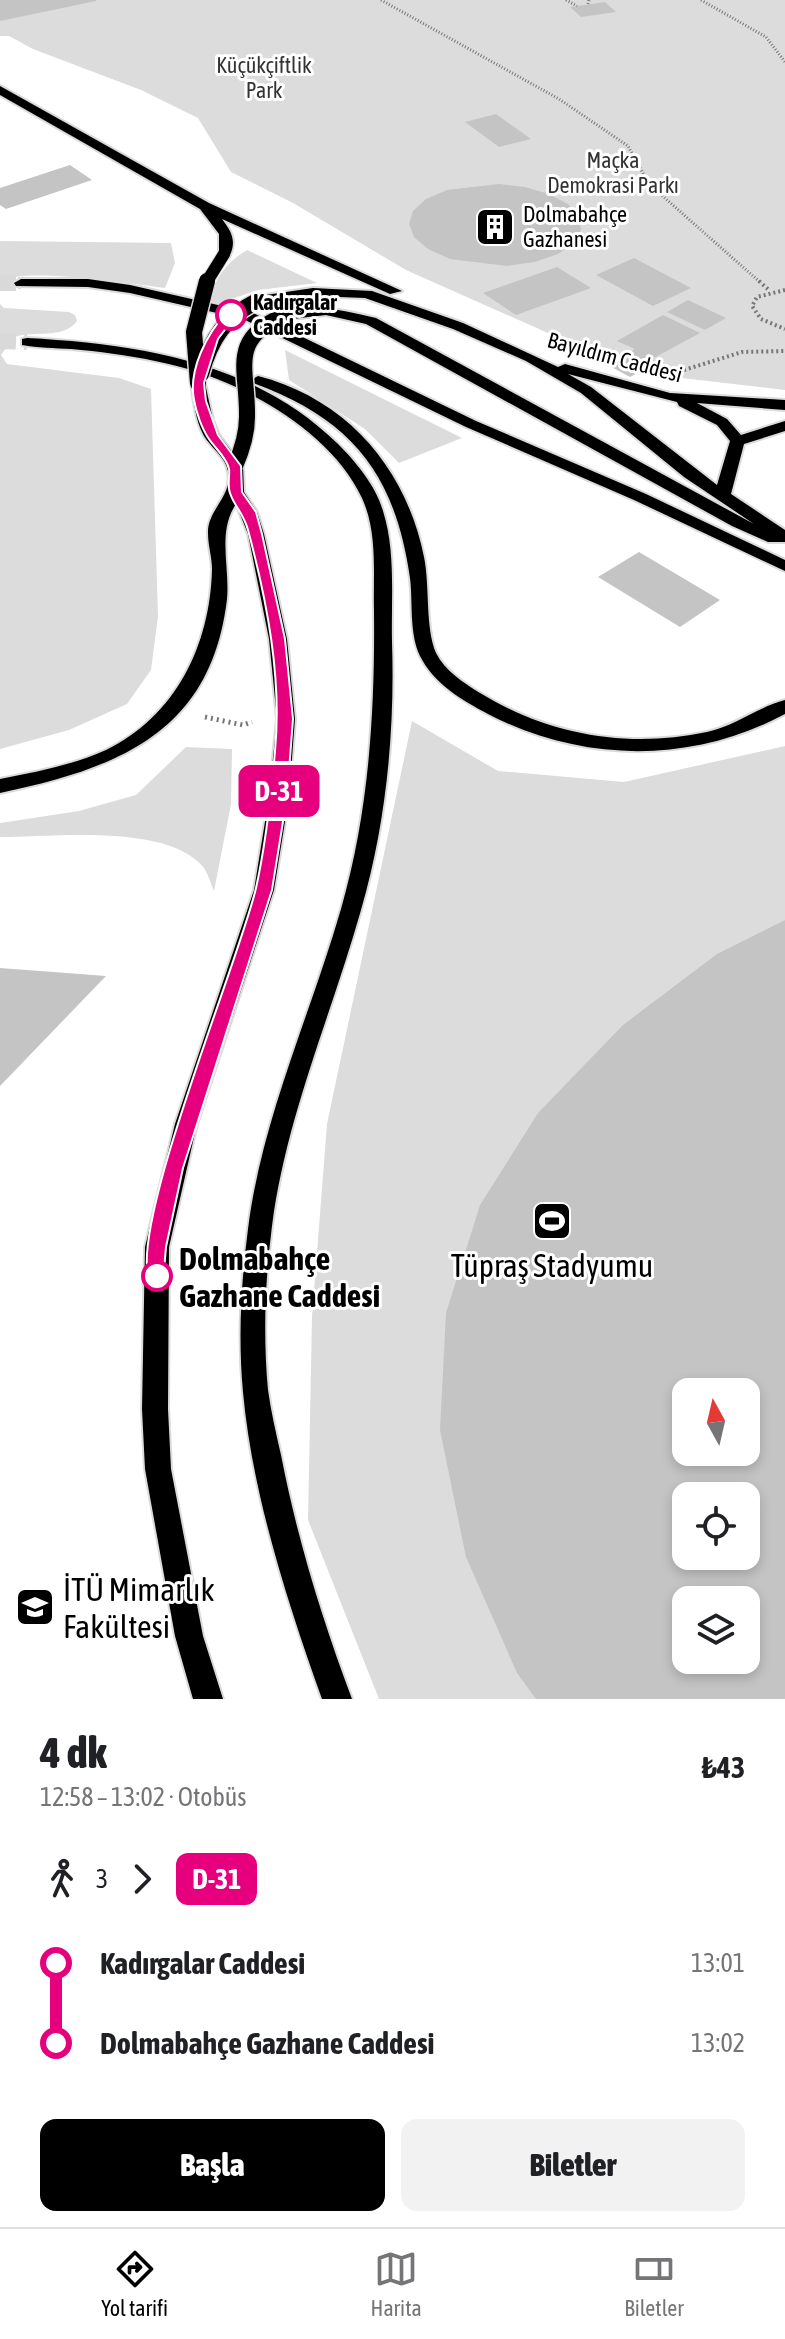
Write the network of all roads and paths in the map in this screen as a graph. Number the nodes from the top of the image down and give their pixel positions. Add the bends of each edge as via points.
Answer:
1 (381, 0) edge
2 (566, 0) edge
3 (701, 0) edge
4 (577, 6) dead end
5 (782, 55) edge
6 (785, 62) edge
7 (0, 90) edge
8 (204, 206) junction
9 (21, 283) tunnel mouth
10 (785, 290) edge
11 (770, 291) junction
12 (458, 326) junction
13 (785, 329) edge
14 (27, 342) tunnel mouth
15 (785, 351) edge
16 (143, 354) junction
17 (531, 358) junction
18 (675, 372) dead end
19 (198, 383) junction
20 (669, 397) junction
21 (785, 405) edge
22 (785, 426) edge
23 (738, 441) junction
24 (235, 466) junction
25 (236, 492) junction
26 (723, 495) junction
27 (785, 537) edge
28 (785, 543) edge
29 (785, 566) edge
30 (785, 706) edge
31 (196, 715) dead end
32 (252, 722) dead end
33 (0, 786) edge
34 (208, 1699) edge
35 (337, 1699) edge

1 - 11 path via 559,99 628,146 649,184
2 - 4 path
3 - 5 path via 766,37
5 - 6 path
7 - 8 main road
8 - 12 main road via 401,294
8 - 19 main road, bridge via 229,243 201,291 194,355
9 - 29 main road via 102,285 248,316
10 - 11 path
11 - 13 path via 752,306 768,324
12 - 17 main road
12 - 19 main road, bridge via 367,294 313,292 259,300 216,329
14 - 16 main road
15 - 18 path via 742,352
16 - 30 main road via 282,387 319,404 370,450 394,485 410,530 421,594 422,644 435,666 461,690 507,719 562,738 676,745 732,731
16 - 35 main road via 230,378 275,399 321,432 368,494 382,545 384,705 376,791 353,903 273,1164 261,1226 255,1310 255,1385 271,1473
17 - 20 main road, Bayıldım Caddesi
17 - 26 main road via 586,390
19 - 24 main road via 212,436
20 - 21 main road, Bayıldım Caddesi
20 - 23 main road via 722,422
22 - 23 main road
23 - 26 main road
24 - 25 main road
24 - 28 main road, bridge via 246,437 243,388 250,334 283,316 326,311 371,321 738,523
25 - 33 main road via 216,528 220,563 212,638 191,684 172,709 114,754
25 - 34 main road via 249,512 278,639 286,719 279,797 264,890 186,1124 157,1247 158,1469 189,1636
26 - 27 main road
31 - 32 path via 243,725

